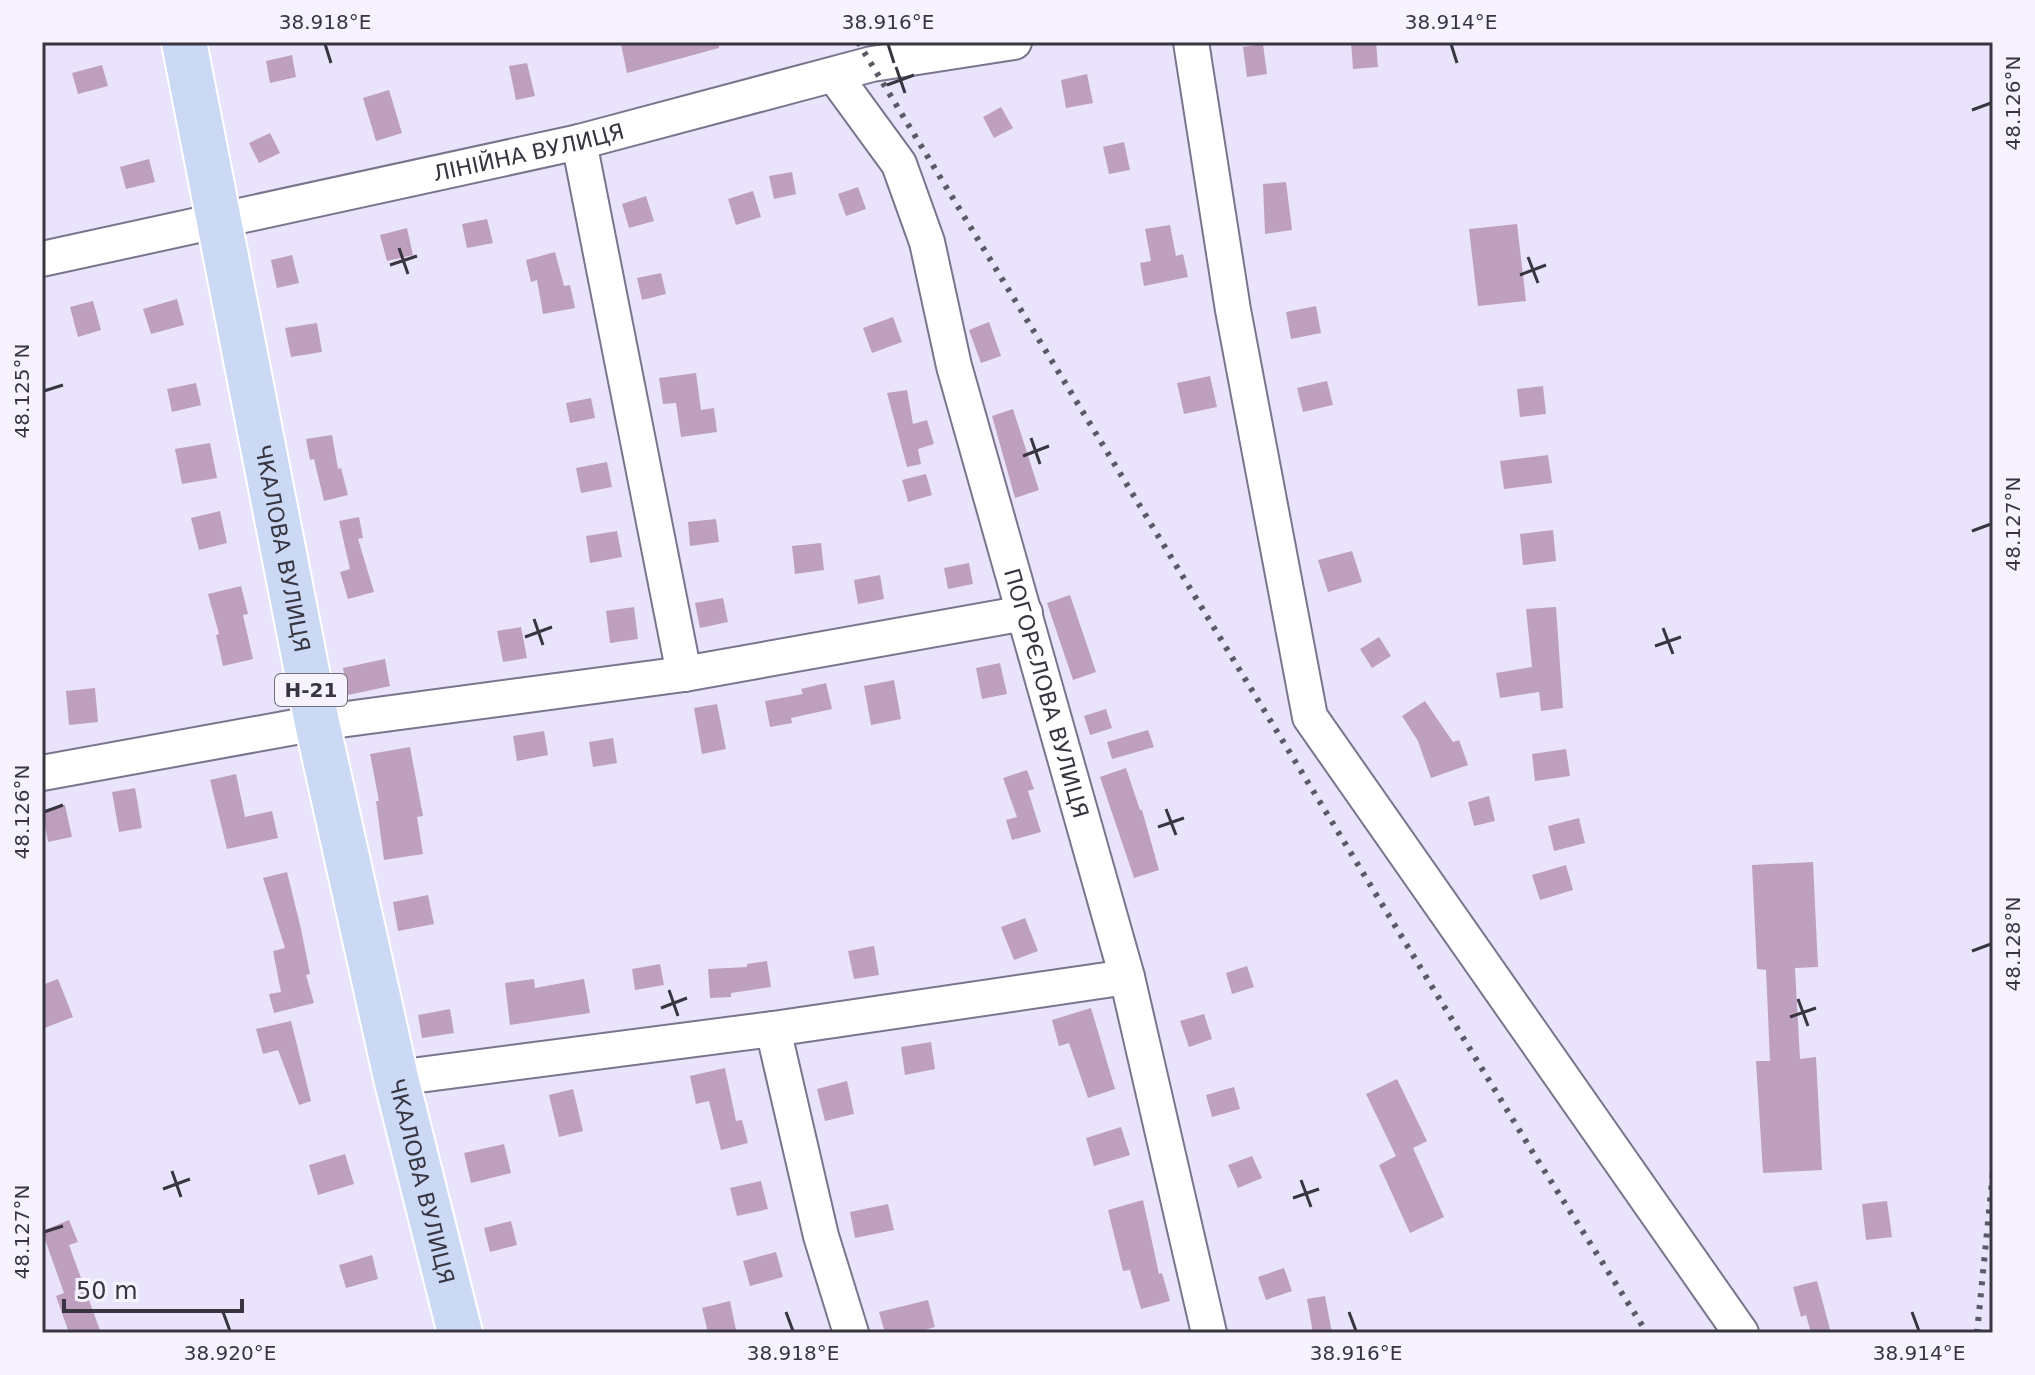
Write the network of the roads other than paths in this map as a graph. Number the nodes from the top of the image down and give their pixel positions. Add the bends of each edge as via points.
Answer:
1 (184, 42) edge
2 (1014, 42) edge
3 (1191, 42) edge
4 (900, 51) edge
5 (834, 75) junction
6 (579, 142) junction
7 (217, 221) junction
8 (42, 259) edge
9 (1025, 613) junction
10 (684, 674) junction
11 (317, 723) junction
12 (42, 773) edge
13 (1127, 977) junction
14 (773, 1029) junction
15 (396, 1078) junction
16 (460, 1333) edge
17 (851, 1333) edge
18 (1209, 1333) edge
19 (1741, 1333) edge

1 - 7 main road, ЧКАЛОВА ВУЛИЦЯ / Н-21
2 - 4 street, ЛІНІЙНА ВУЛИЦЯ
3 - 19 street via 1233,310 1310,717
4 - 5 street, ЛІНІЙНА ВУЛИЦЯ
5 - 6 street, ЛІНІЙНА ВУЛИЦЯ
5 - 9 street, ПОГОРЄЛОВА ВУЛИЦЯ via 899,164 927,242 954,366
6 - 7 street, ЛІНІЙНА ВУЛИЦЯ
6 - 10 street
7 - 8 street, ЛІНІЙНА ВУЛИЦЯ
7 - 11 main road, ЧКАЛОВА ВУЛИЦЯ / Н-21
9 - 10 street
9 - 13 street, ПОГОРЄЛОВА ВУЛИЦЯ
10 - 11 street
11 - 12 street
11 - 15 main road, ЧКАЛОВА ВУЛИЦЯ / Н-21
13 - 14 street
13 - 18 street, ПОГОРЄЛОВА ВУЛИЦЯ
14 - 15 street
14 - 17 street via 821,1236
15 - 16 main road, ЧКАЛОВА ВУЛИЦЯ / Н-21

